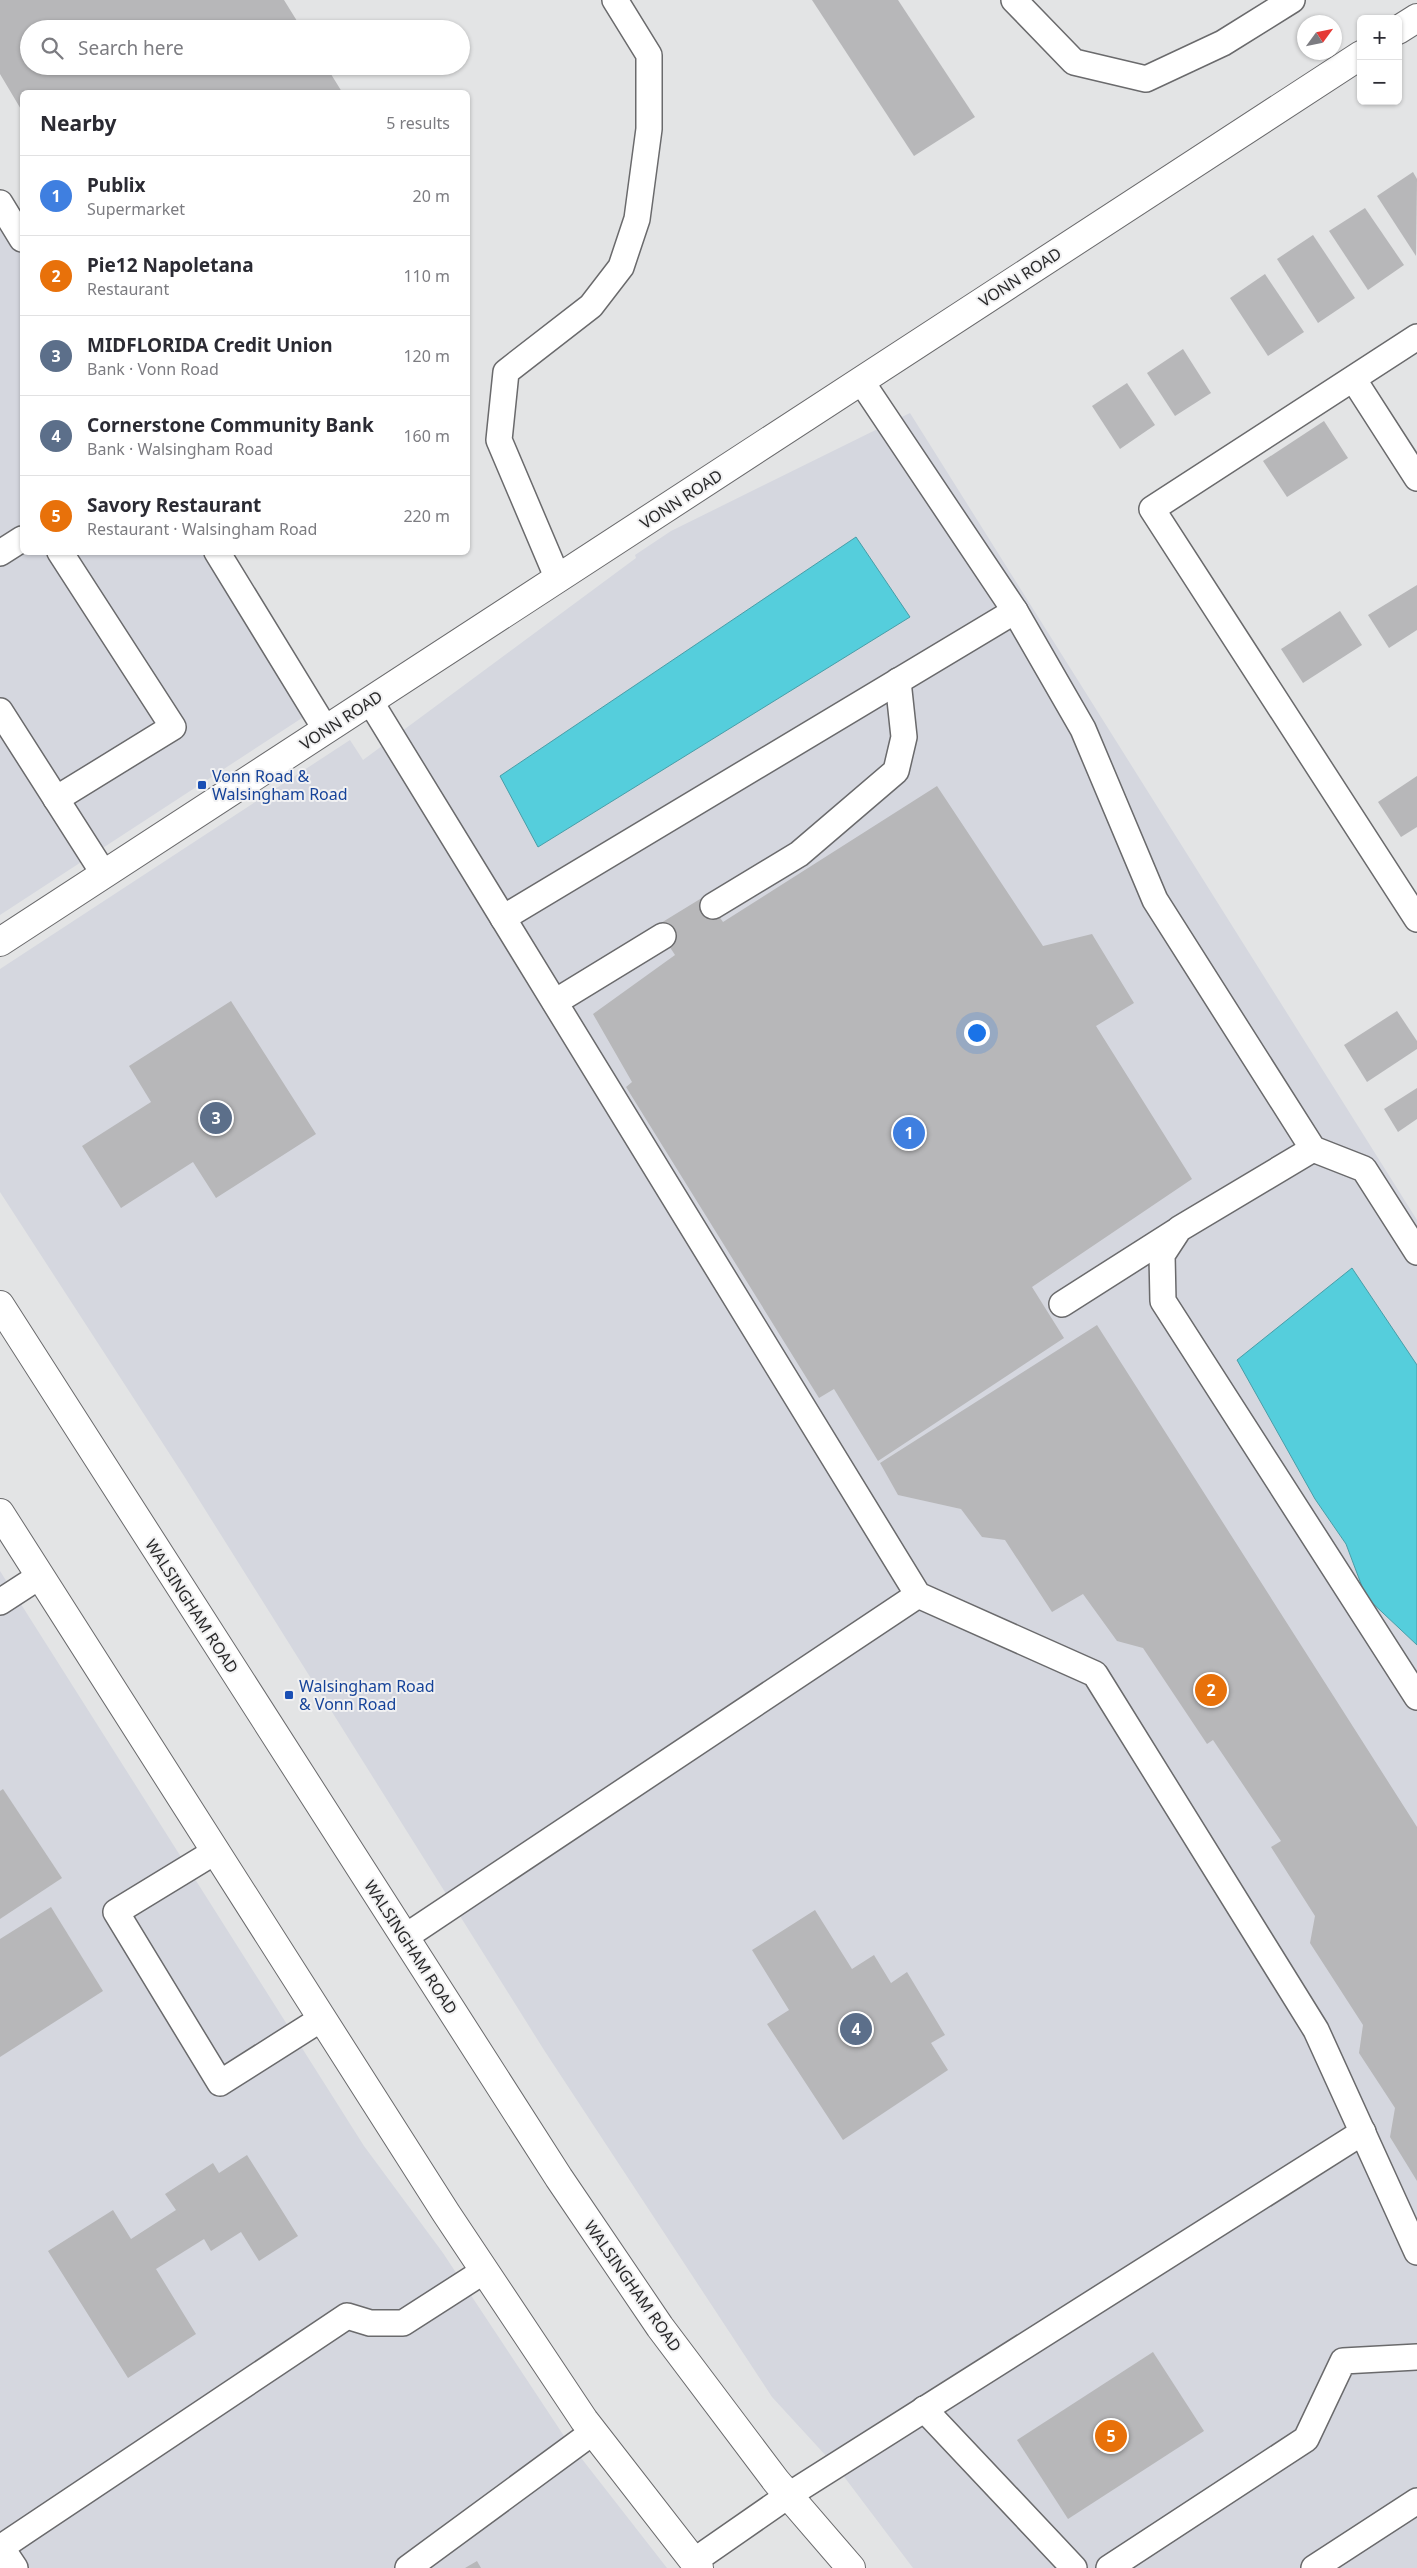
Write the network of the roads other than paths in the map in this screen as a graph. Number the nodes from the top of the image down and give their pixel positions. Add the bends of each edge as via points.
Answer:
1 (615, 0) edge
2 (1014, 0) edge
3 (1292, 0) edge
4 (1417, 18) edge
5 (1402, 27) edge
6 (1357, 58) edge
7 (0, 203) edge
8 (20, 236) edge
9 (1417, 337) edge
10 (1354, 380) junction
11 (861, 381) junction
12 (1417, 478) edge
13 (20, 540) edge
14 (0, 553) edge
15 (62, 555) edge
16 (219, 555) edge
17 (558, 578) junction
18 (1015, 611) junction
19 (898, 681) junction
20 (370, 701) junction
21 (0, 711) edge
22 (326, 730) junction
23 (56, 799) junction
24 (104, 874) junction
25 (713, 906) dead end
26 (503, 918) junction
27 (1417, 919) edge
28 (663, 936) dead end
29 (0, 942) edge
30 (555, 1002) junction
31 (1313, 1149) junction
32 (1179, 1229) junction
33 (1417, 1252) edge
34 (1062, 1304) dead end
35 (0, 1305) edge
36 (0, 1513) edge
37 (40, 1576) junction
38 (918, 1595) junction
39 (0, 1602) edge
40 (1417, 1697) edge
41 (216, 1851) junction
42 (405, 1937) junction
43 (321, 2019) junction
44 (1363, 2132) junction
45 (1417, 2252) edge
46 (484, 2271) junction
47 (1417, 2358) edge
48 (924, 2409) junction
49 (593, 2432) junction
50 (789, 2495) junction
51 (1417, 2501) edge
52 (1, 2548) edge
53 (697, 2565) edge
54 (15, 2568) edge
55 (408, 2568) edge
56 (851, 2568) edge
57 (1074, 2568) edge
58 (1109, 2568) edge
59 (1314, 2568) edge

1 - 17 lane via 649,55 649,129 637,219 621,267 591,306 506,372 499,440
2 - 3 lane via 1074,62 1146,79 1223,42
4 - 5 main road
6 - 11 main road, VONN ROAD
7 - 8 lane
9 - 10 lane
10 - 12 lane
10 - 27 lane via 1152,509
11 - 17 main road, VONN ROAD
11 - 18 lane
13 - 14 lane
15 - 23 lane via 173,727
16 - 22 lane
17 - 20 main road, VONN ROAD
18 - 19 lane
18 - 31 lane via 1083,729 1155,900
19 - 25 lane via 904,737 896,771 799,854
19 - 26 lane
20 - 22 main road, VONN ROAD
20 - 26 lane
21 - 23 lane
22 - 24 main road, VONN ROAD
23 - 24 lane
24 - 29 main road, VONN ROAD
26 - 30 lane
28 - 30 lane
30 - 38 lane
31 - 32 lane
31 - 33 lane via 1364,1169
32 - 34 lane
32 - 40 lane via 1162,1255 1163,1301
35 - 42 main road, WALSINGHAM ROAD
36 - 37 main road
37 - 39 lane
37 - 41 main road
38 - 42 lane
38 - 44 lane via 1095,1674 1316,2030
41 - 43 main road
41 - 43 lane via 116,1912 220,2083
42 - 50 main road, WALSINGHAM ROAD via 559,2178 654,2319
43 - 46 main road
44 - 45 lane
44 - 48 lane
46 - 49 main road
46 - 52 lane via 403,2323 370,2324 347,2316
47 - 58 lane via 1343,2361 1306,2439
48 - 50 lane
48 - 57 lane
49 - 53 main road
49 - 55 lane
50 - 53 lane
50 - 56 main road, WALSINGHAM ROAD
51 - 59 lane
52 - 54 lane

